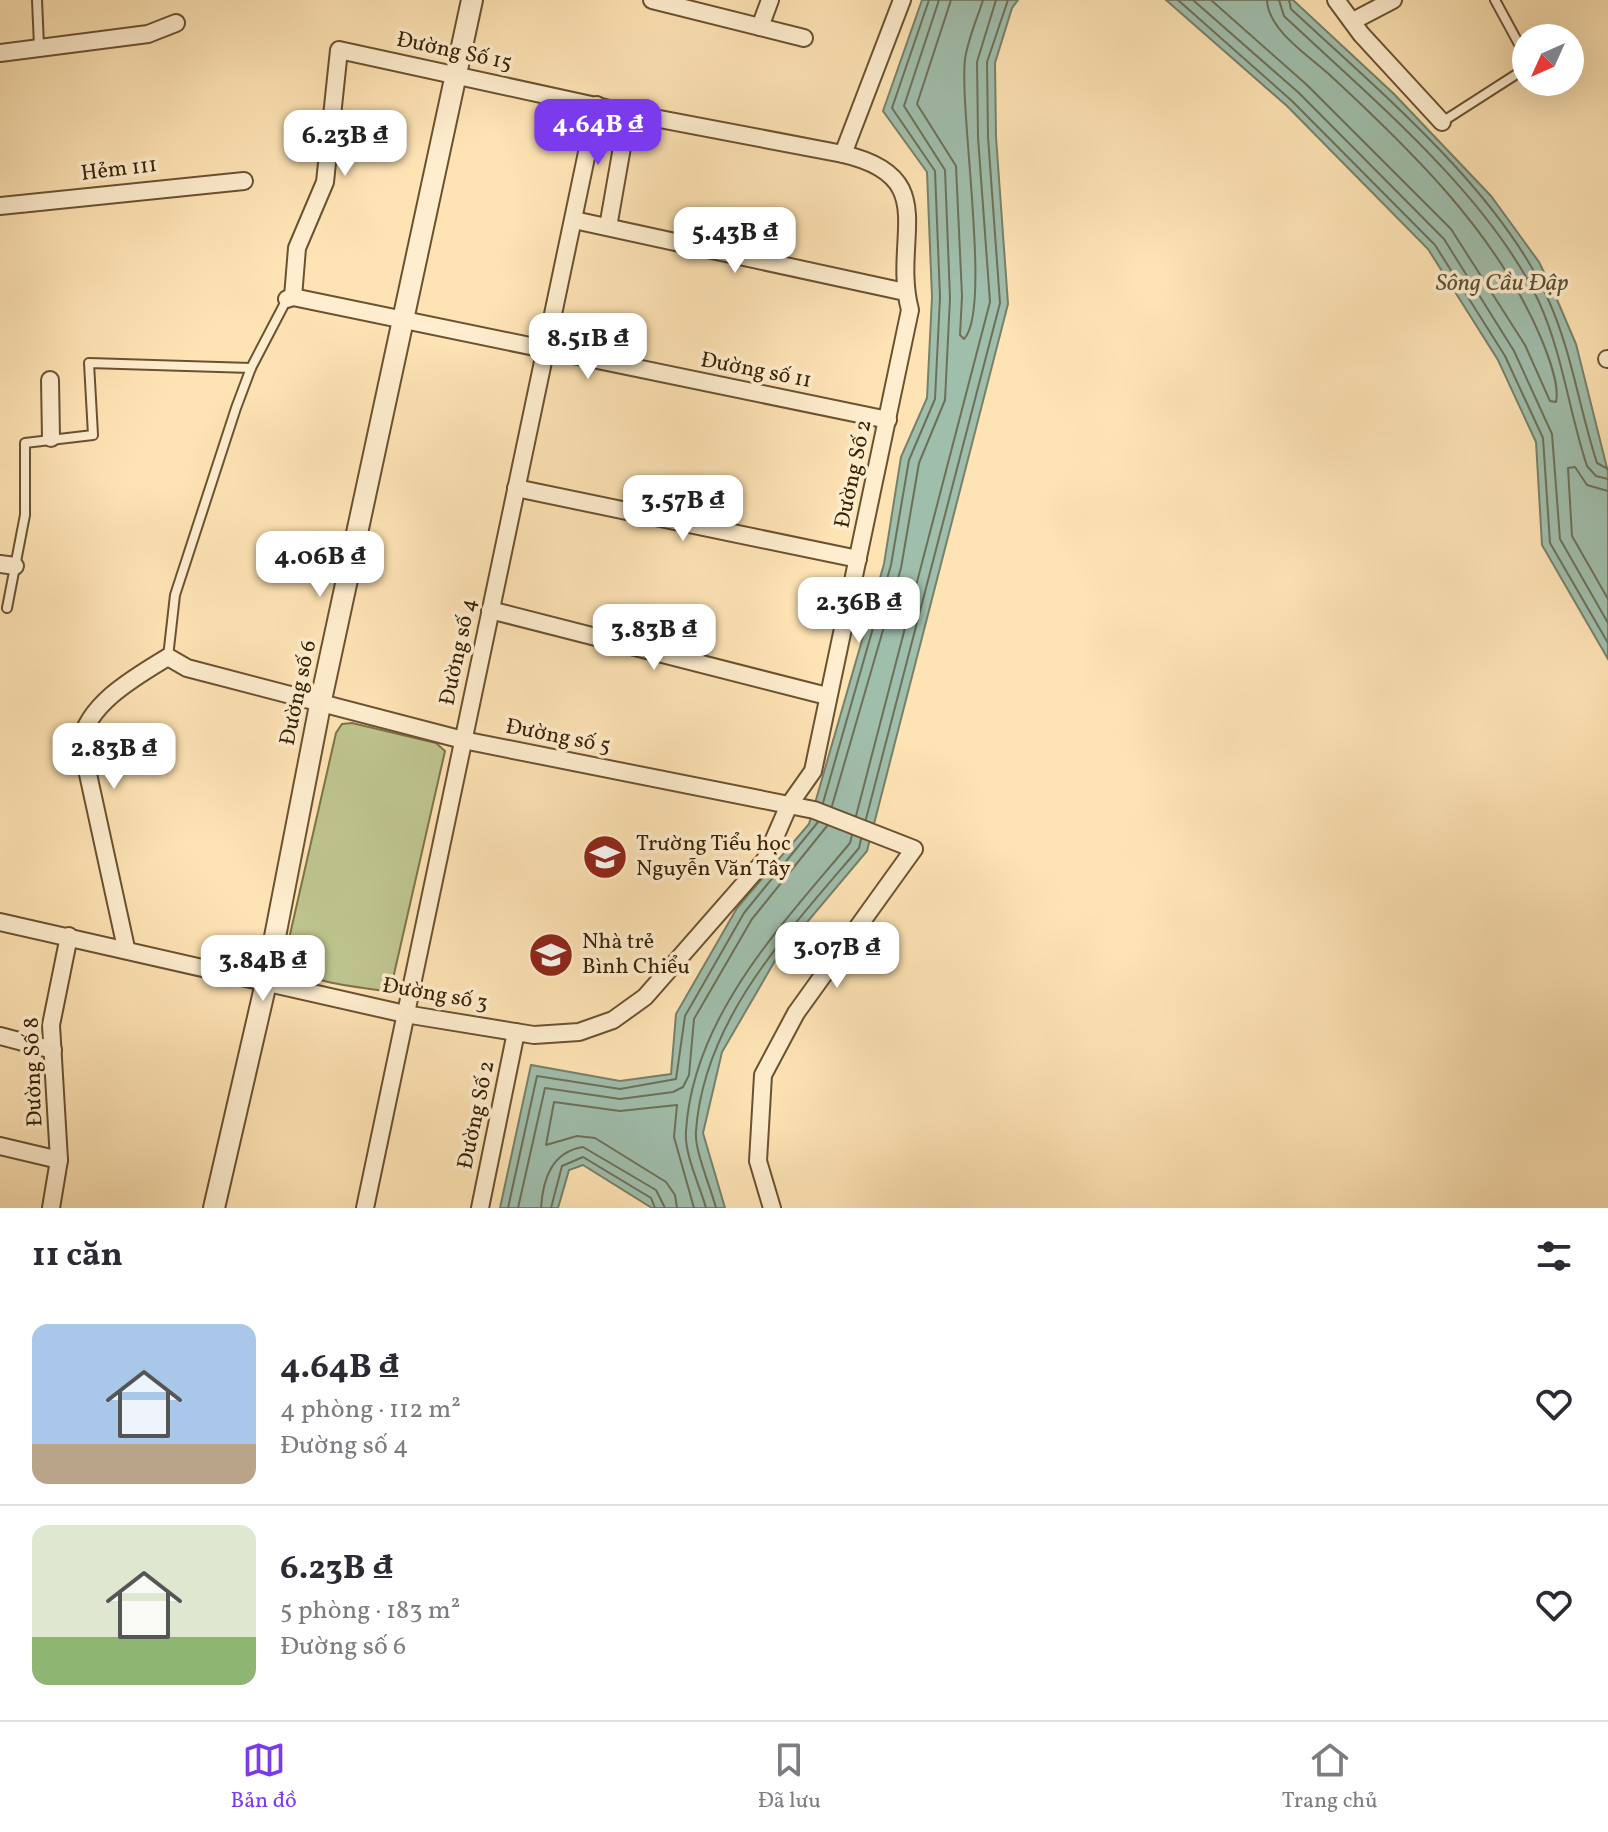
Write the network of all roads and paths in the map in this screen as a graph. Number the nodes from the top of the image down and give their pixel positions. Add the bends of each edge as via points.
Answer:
1 (37, 0) edge
2 (472, 0) edge
3 (652, 0) edge
4 (770, 0) edge
5 (902, 0) edge
6 (1336, 0) edge
7 (1393, 0) edge
8 (1495, 0) edge
9 (1353, 21) junction
10 (176, 23) dead end
11 (760, 27) junction
12 (1512, 31) edge
13 (804, 38) dead end
14 (39, 46) junction
15 (0, 53) edge
16 (457, 75) junction
17 (1512, 77) edge
18 (597, 105) junction
19 (628, 113) junction
20 (1442, 122) joint
21 (843, 154) junction
22 (244, 181) dead end
23 (0, 206) edge
24 (574, 220) junction
25 (608, 227) junction
26 (905, 292) junction
27 (290, 298) junction
28 (403, 320) junction
29 (547, 352) junction
30 (251, 368) junction
31 (50, 380) dead end
32 (888, 420) junction
33 (51, 438) junction
34 (516, 488) junction
35 (858, 559) junction
36 (8, 565) edge
37 (7, 608) dead end
38 (490, 610) junction
39 (168, 657) junction
40 (827, 696) junction
41 (320, 705) junction
42 (463, 740) junction
43 (789, 805) junction
44 (0, 922) edge
45 (69, 936) junction
46 (126, 948) junction
47 (266, 983) junction
48 (405, 1014) junction
49 (516, 1032) junction
50 (534, 1035) joint
51 (0, 1036) edge
52 (53, 1050) junction
53 (0, 1146) edge
54 (59, 1160) junction
55 (51, 1208) edge
56 (214, 1208) edge
57 (365, 1208) edge
58 (480, 1208) edge
59 (772, 1208) edge

1 - 14 lane
2 - 16 street, Đường số 6
3 - 11 street
4 - 11 street
5 - 21 street
6 - 9 street
7 - 9 street
8 - 12 lane
9 - 20 street
10 - 14 street via 148,34
11 - 13 street
14 - 15 street
16 - 18 street, Đường Số 15
16 - 27 street, Đường Số 15 via 339,50 325,182 297,248
16 - 28 street, Đường số 6
17 - 20 lane
18 - 19 street, Đường Số 15
18 - 24 street, Đường số 4
19 - 21 street, Đường Số 15
19 - 25 street
21 - 26 street, Đường Số 2 via 873,161 893,173 906,198
22 - 23 street, Hẻm 111
24 - 25 street
24 - 29 street, Đường số 4
25 - 26 street
26 - 32 street, Đường Số 2 via 910,310
27 - 28 street, Đường số 11
27 - 30 lane
28 - 29 street, Đường số 11
28 - 41 street, Đường số 6
29 - 32 street, Đường số 11
29 - 34 street, Đường số 4
30 - 33 lane via 89,363 93,435
30 - 39 lane via 175,595
31 - 33 street
32 - 35 street, Đường Số 2
33 - 36 lane via 25,443 25,515
34 - 35 street
34 - 38 street, Đường số 4
35 - 40 street, Đường Số 2
36 - 37 lane
38 - 40 street
38 - 42 street, Đường số 4
39 - 41 street, Đường số 5 via 187,668
39 - 46 street via 135,677 91,717 81,742
40 - 43 street, Đường Số 2 via 813,771
41 - 42 street, Đường số 5
41 - 47 street, Đường số 6
42 - 43 street, Đường số 5
42 - 48 street, Đường số 4
43 - 50 street, Đường Số 2 via 765,860 645,997 613,1020 579,1032
43 - 59 street, Đường số 5 via 914,849 796,1013 763,1075 758,1161
44 - 45 street, Đường số 3
45 - 46 street, Đường số 3
45 - 52 street, Đường Số 8 via 54,997
46 - 47 street, Đường số 3
47 - 48 street, Đường số 3
47 - 56 street, Đường số 6
48 - 49 street, Đường số 3
48 - 57 street, Đường số 4
49 - 50 street, Đường số 3
49 - 58 street, Đường Số 2
51 - 52 street
52 - 54 street, Đường Số 8
53 - 54 street
54 - 55 street, Đường Số 8

